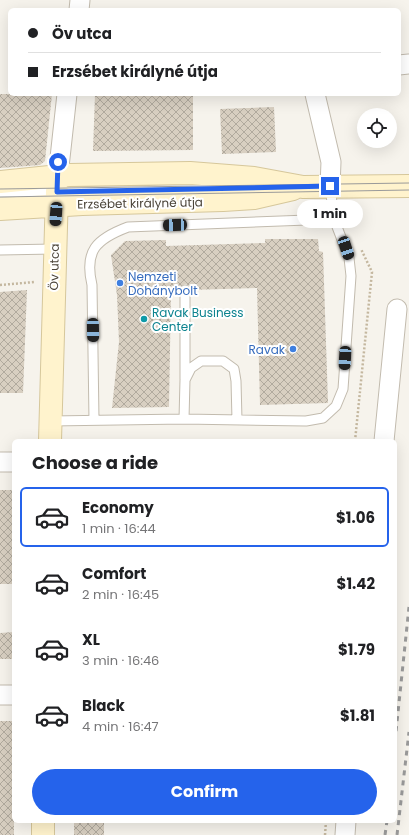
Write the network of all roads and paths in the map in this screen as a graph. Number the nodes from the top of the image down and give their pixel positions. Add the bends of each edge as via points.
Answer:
1 (67, 96) edge
2 (315, 96) edge
3 (0, 182) edge
4 (339, 186) junction
5 (409, 186) edge
6 (303, 187) junction
7 (243, 188) dead end
8 (258, 188) dead end
9 (57, 191) junction
10 (0, 193) edge
11 (0, 209) edge
12 (348, 218) dead end
13 (334, 219) junction
14 (359, 248) dead end
15 (54, 249) junction
16 (0, 250) edge
17 (37, 282) dead end
18 (0, 285) edge
19 (185, 290) dead end
20 (397, 309) dead end
21 (185, 380) junction
22 (184, 419) junction
23 (94, 420) junction
24 (237, 420) junction
25 (51, 431) edge
26 (355, 439) edge
27 (384, 439) edge
28 (0, 462) edge
29 (12, 462) edge
30 (0, 695) edge
31 (12, 695) edge
32 (43, 823) edge
33 (326, 823) edge
34 (346, 823) edge
35 (43, 835) edge
36 (325, 835) edge
37 (345, 835) edge

1 - 9 street, Öv utca
2 - 4 street
3 - 9 street, Erzsébet királyné útja
4 - 5 street, Erzsébet királyné útja
4 - 6 street, Erzsébet királyné útja
4 - 12 path
4 - 13 lane
6 - 8 lane, Erzsébet királyné útja
6 - 9 street, Erzsébet királyné útja via 254,198 223,200
6 - 9 street, Erzsébet királyné útja via 222,174 190,173
7 - 9 lane, Erzsébet királyné útja
9 - 10 lane, Erzsébet királyné útja
9 - 11 street, Erzsébet királyné útja
9 - 15 street, Öv utca
13 - 23 lane via 128,227 111,233 98,243 88,269 92,285
13 - 24 lane via 349,258 350,276 343,389 336,406 323,418 306,421
14 - 26 path via 372,272
15 - 16 lane
15 - 25 street, Öv utca
17 - 18 path
19 - 21 lane
20 - 27 street
21 - 22 lane
21 - 24 lane via 191,368 201,362 223,361 234,369
22 - 23 lane
22 - 24 lane
23 - 25 lane
28 - 29 street
30 - 31 street
32 - 35 street
33 - 36 path
34 - 37 street

